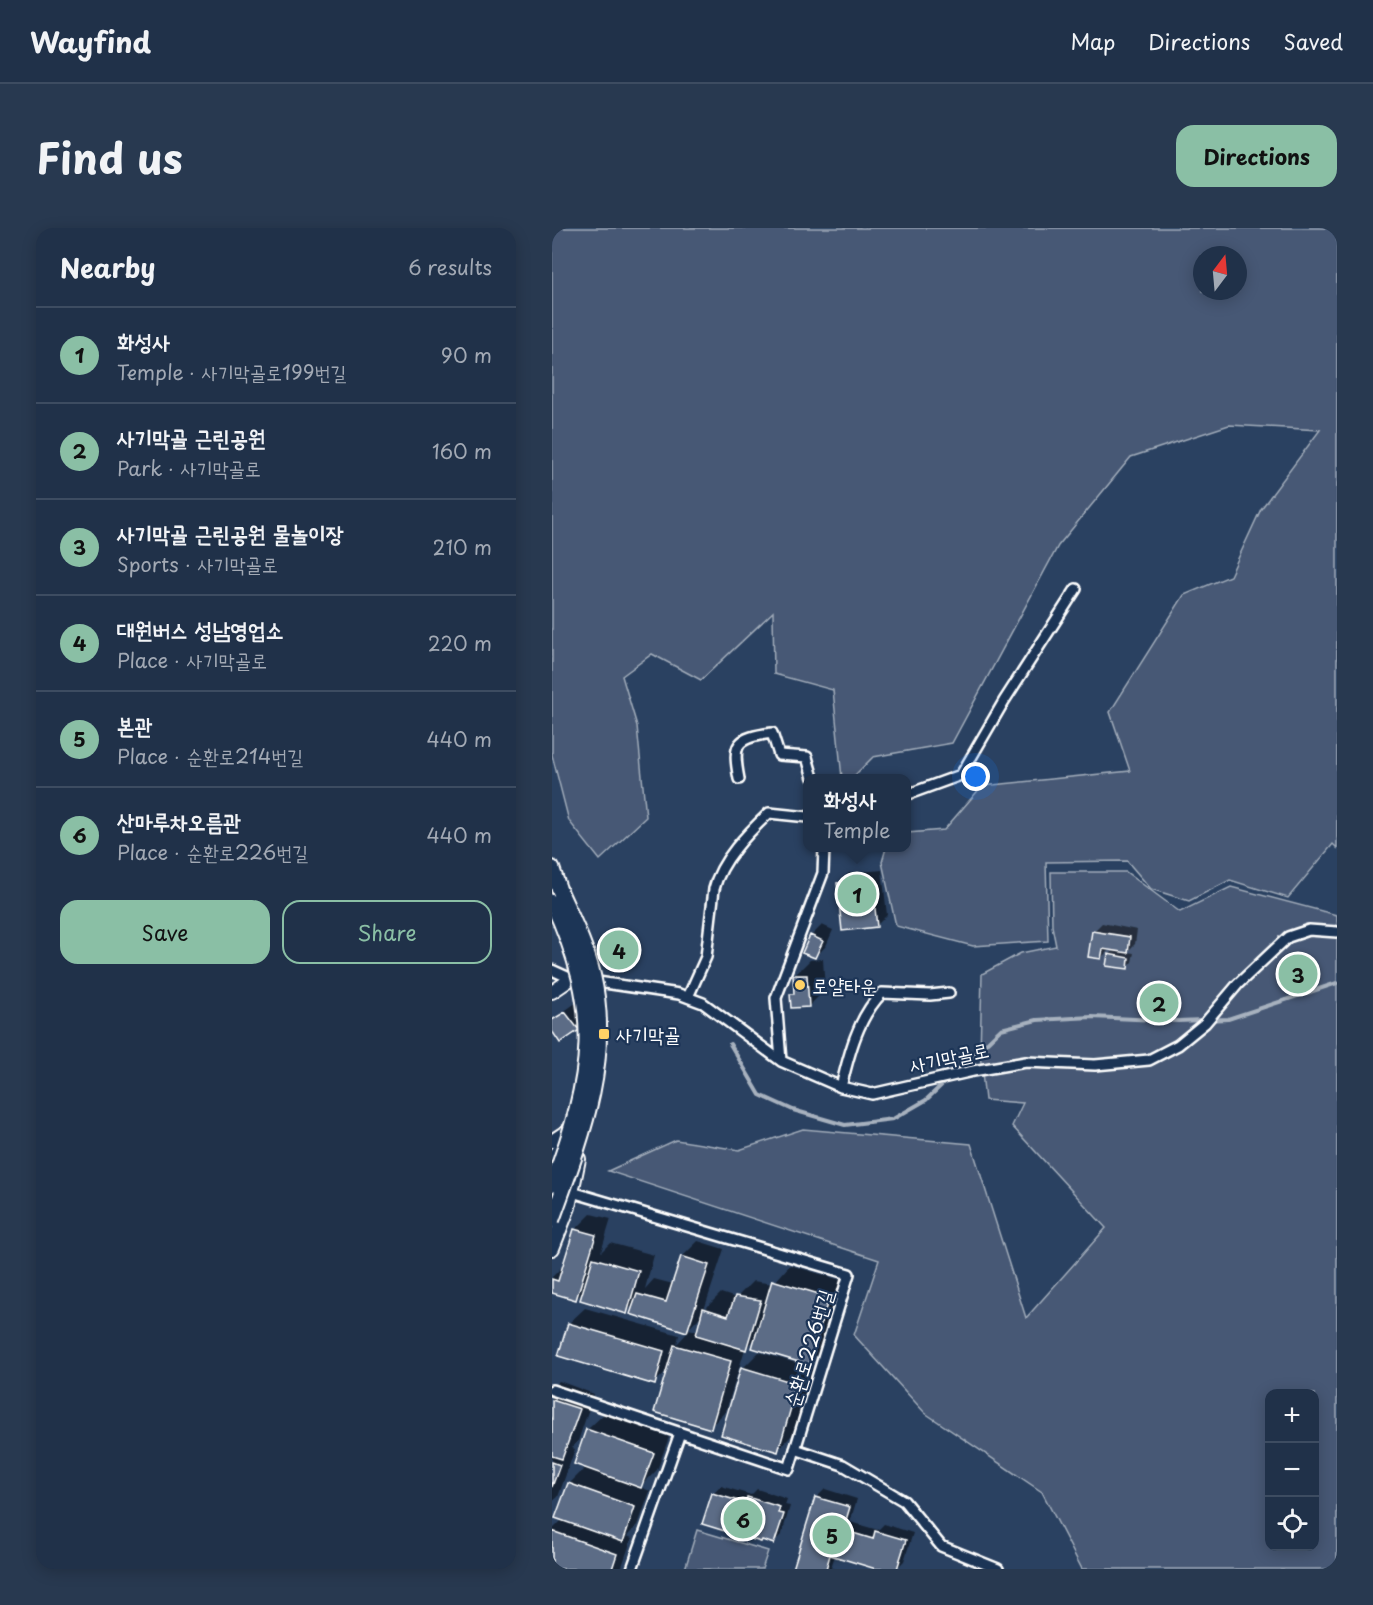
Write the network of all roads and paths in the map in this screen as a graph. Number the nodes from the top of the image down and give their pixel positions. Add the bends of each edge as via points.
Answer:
1 (1076, 589) dead end
2 (812, 774) edge
3 (739, 779) dead end
4 (911, 793) edge
5 (803, 817) edge
6 (824, 852) edge
7 (552, 868) edge
8 (552, 902) edge
9 (1337, 932) edge
10 (552, 970) edge
11 (571, 979) junction
12 (591, 981) junction
13 (552, 992) edge
14 (949, 993) dead end
15 (688, 997) junction
16 (781, 1061) junction
17 (841, 1087) junction
18 (586, 1119) junction
19 (552, 1141) edge
20 (552, 1159) edge
21 (552, 1185) edge
22 (572, 1192) junction
23 (552, 1220) edge
24 (552, 1248) edge
25 (552, 1390) edge
26 (680, 1433) junction
27 (795, 1449) junction
28 (632, 1569) edge
29 (999, 1569) edge

1 - 4 street via 961,775
2 - 3 street via 807,757 779,755 772,733 747,737 739,743 735,751
5 - 15 street via 769,813 716,878 706,957
6 - 16 street via 823,873 776,998
7 - 23 main road, bridge via 593,974 599,1044 590,1111
8 - 21 main road, bridge via 582,981 588,1034 582,1095
9 - 17 street, 사기막골로 via 1309,930 1288,937 1238,984 1205,1023 1178,1045 1149,1060 1095,1065 1026,1062 872,1094
10 - 11 street, 사기막골로
11 - 12 street, 사기막골로
11 - 13 street
12 - 15 street, 사기막골로
12 - 18 street via 596,1060
14 - 17 street via 882,993 863,1019
15 - 16 street, 사기막골로 via 703,1003
16 - 17 street, 사기막골로
18 - 19 street
18 - 20 main road
18 - 22 main road
22 - 24 main road
22 - 27 street, 순환로226번길 via 849,1274
25 - 26 street, 순환로226번길
26 - 27 street, 순환로226번길 via 789,1470
26 - 28 street
27 - 29 street via 843,1466 904,1501 940,1546

